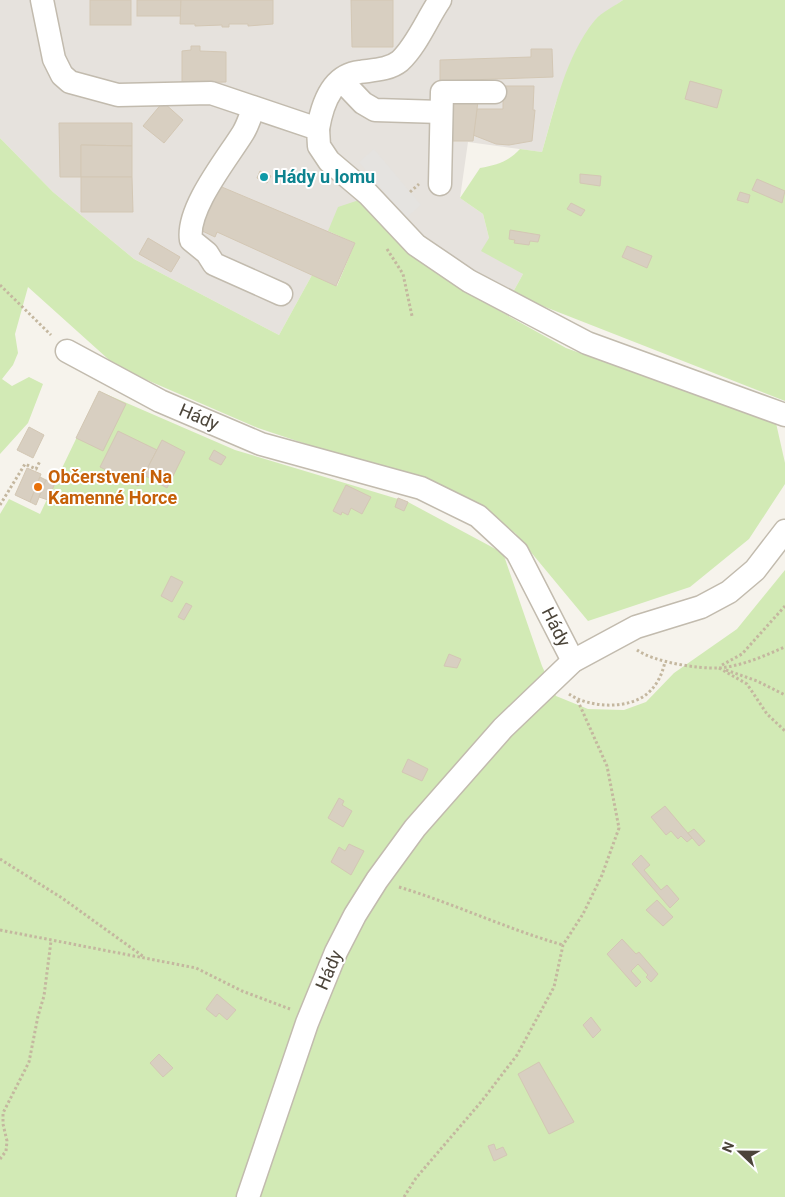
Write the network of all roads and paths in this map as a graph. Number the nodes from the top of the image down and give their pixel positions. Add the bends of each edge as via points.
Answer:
1 (42, 0) edge
2 (440, 0) edge
3 (341, 80) junction
4 (495, 92) dead end
5 (254, 108) junction
6 (441, 112) junction
7 (318, 129) junction
8 (342, 172) junction
9 (440, 184) dead end
10 (414, 188) dead end
11 (410, 192) dead end
12 (347, 200) dead end
13 (381, 243) dead end
14 (0, 285) edge
15 (281, 294) dead end
16 (412, 316) dead end
17 (67, 351) joint
18 (785, 415) edge
19 (40, 461) dead end
20 (0, 505) edge
21 (785, 532) edge
22 (785, 606) edge
23 (618, 637) junction
24 (785, 647) edge
25 (573, 661) junction
26 (665, 662) junction
27 (718, 668) junction
28 (553, 682) junction
29 (785, 695) edge
30 (577, 700) junction
31 (785, 731) edge
32 (0, 859) edge
33 (377, 880) junction
34 (0, 930) edge
35 (51, 941) junction
36 (563, 945) junction
37 (146, 958) junction
38 (310, 1015) junction
39 (0, 1158) edge
40 (248, 1197) edge
41 (404, 1197) edge

1 - 5 street via 54,59 62,75 70,82 118,94 211,93
2 - 3 street via 400,61
3 - 6 street via 363,103 375,110
3 - 7 street via 328,94
4 - 6 street via 442,92
5 - 7 street
5 - 15 street via 205,193 190,229 191,240 207,252 214,264
6 - 9 street
7 - 8 street via 319,146
8 - 12 street
8 - 18 street via 368,194 416,245 507,302 587,343
10 - 11 path
13 - 16 path via 403,274
14 - 17 path
17 - 25 street, Hády via 160,401 261,444 421,488 478,516 517,552
19 - 20 path via 36,469 25,464
21 - 23 street via 755,570 729,592 701,607 636,627
22 - 27 path via 742,654
23 - 25 street
23 - 26 path via 643,654
24 - 27 path via 759,659
25 - 28 street, Hády
26 - 27 path
26 - 30 path via 660,678 647,694 628,703 606,705
27 - 29 path via 757,681
27 - 31 path via 747,684 766,714
28 - 30 path
28 - 33 street, Hády via 456,779
30 - 36 path via 607,766 619,828 602,875
32 - 37 path via 62,898
33 - 36 path via 443,900 526,934
33 - 38 street, Hády via 336,952
34 - 35 path
35 - 37 path
35 - 39 path via 44,996 29,1062 3,1113 7,1141 6,1151
36 - 41 path via 554,987 517,1055
37 - 38 path via 196,968 242,991
38 - 40 street, Hády

